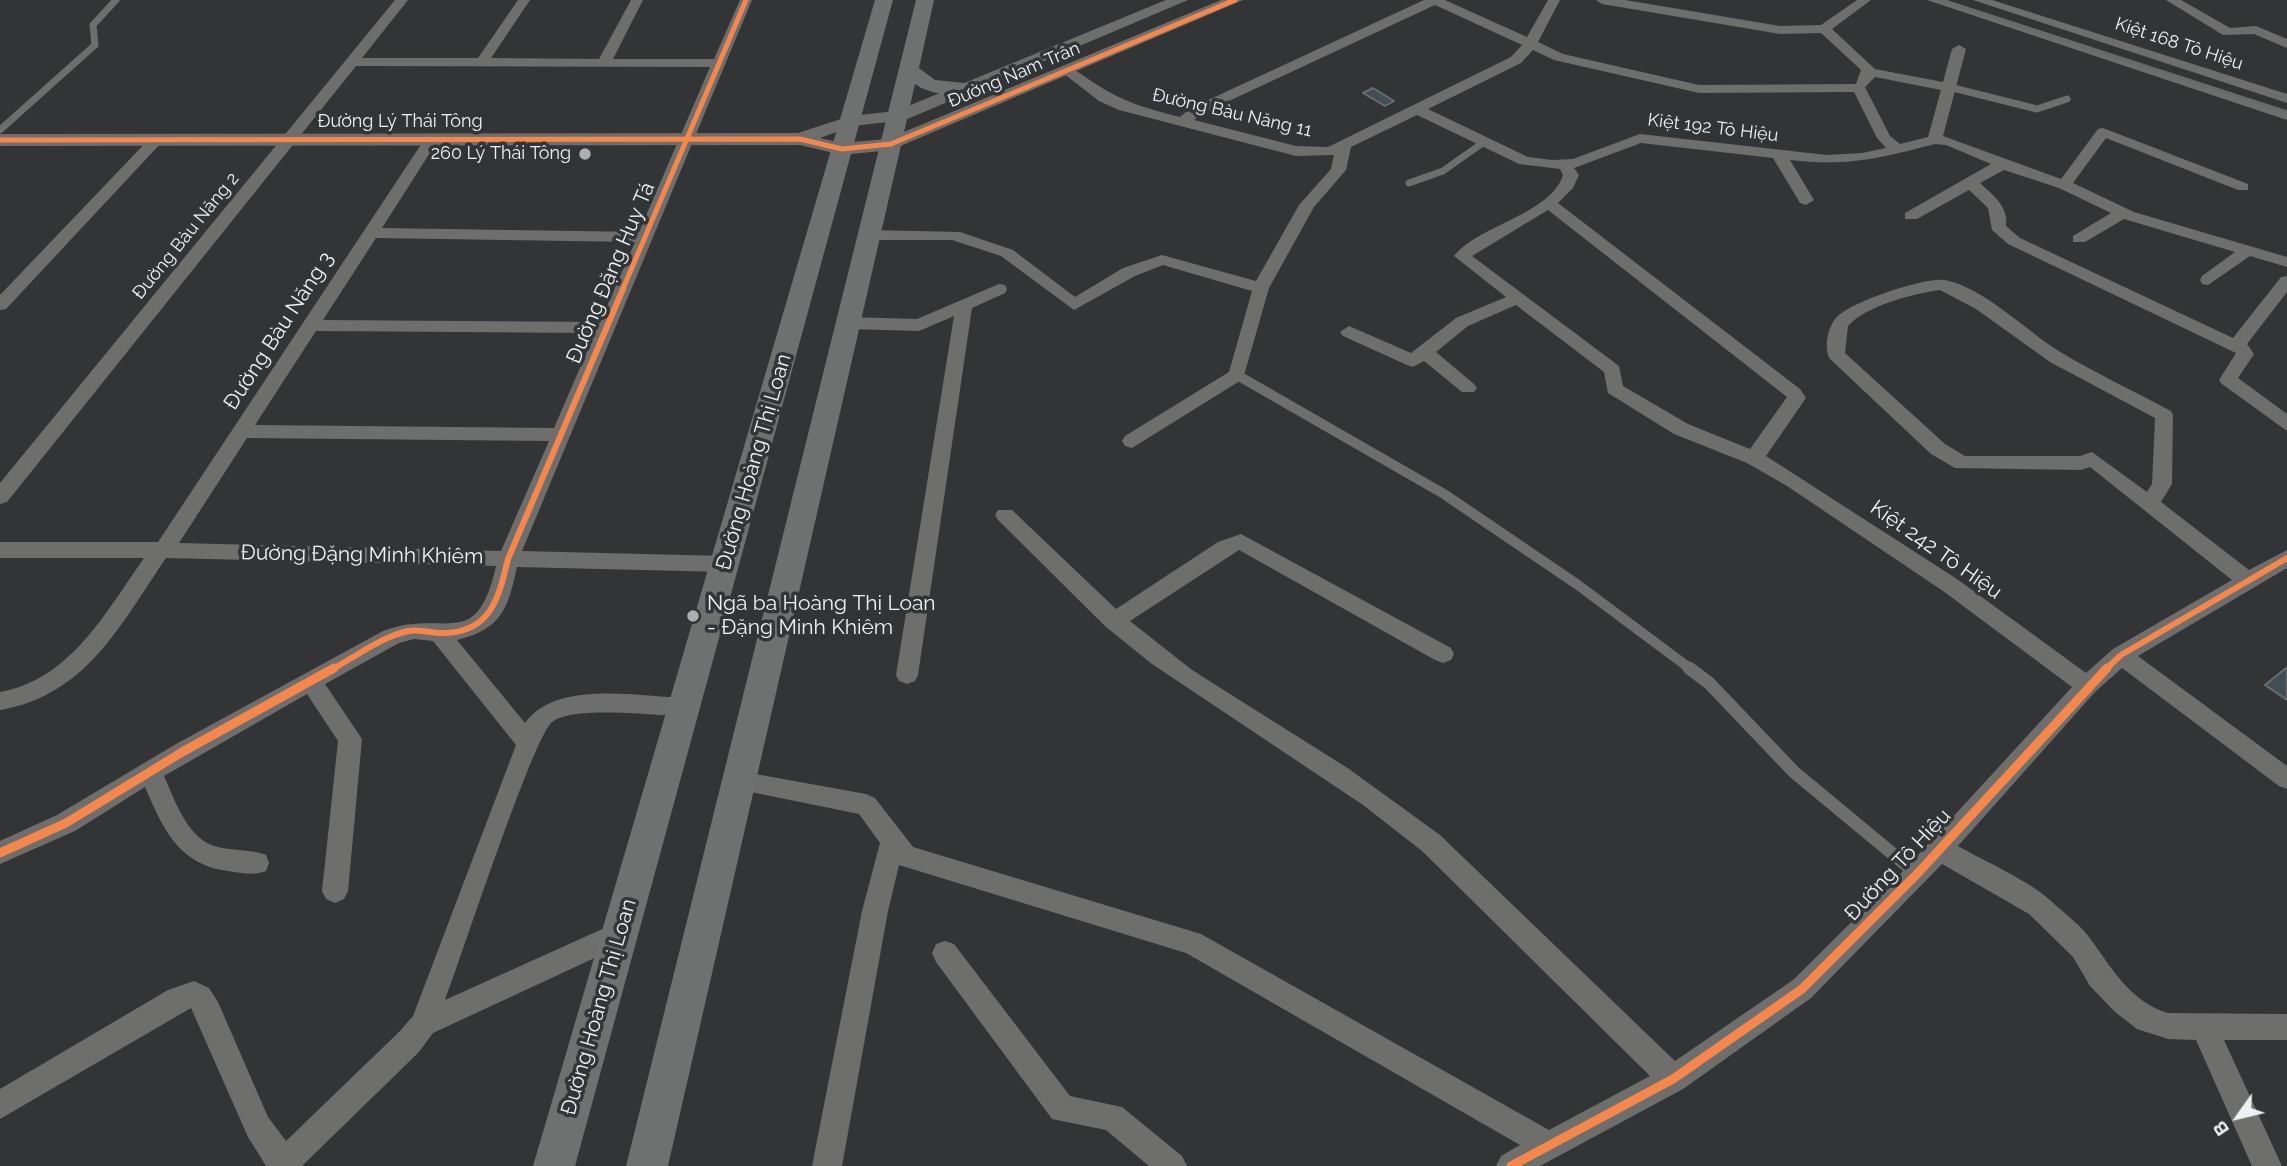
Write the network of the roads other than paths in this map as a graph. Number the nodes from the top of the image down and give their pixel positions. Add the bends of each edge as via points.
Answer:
1 (116, 0) edge
2 (401, 0) edge
3 (524, 0) edge
4 (637, 0) edge
5 (746, 0) edge
6 (884, 0) edge
7 (925, 0) edge
8 (1180, 0) edge
9 (1235, 0) edge
10 (1434, 0) edge
11 (1554, 0) edge
12 (1602, 0) edge
13 (1865, 0) edge
14 (1933, 0) edge
15 (1979, 0) edge
16 (2172, 0) edge
17 (1824, 29) junction
18 (2287, 44) edge
19 (1530, 45) junction
20 (1959, 49) dead end
21 (352, 61) junction
22 (482, 62) junction
23 (604, 62) junction
24 (719, 63) junction
25 (909, 70) junction
26 (1066, 70) junction
27 (1868, 72) junction
28 (1950, 87) junction
29 (1859, 88) junction
30 (964, 89) junction
31 (2067, 99) dead end
32 (2287, 99) edge
33 (1418, 110) junction
34 (899, 116) junction
35 (2287, 116) edge
36 (1183, 122) junction
37 (0, 130) edge
38 (846, 135) junction
39 (433, 137) junction
40 (290, 138) junction
41 (687, 138) junction
42 (157, 139) junction
43 (800, 139) junction
44 (0, 140) edge
45 (1935, 140) junction
46 (1484, 142) junction
47 (891, 144) junction
48 (1344, 148) junction
49 (1898, 149) junction
50 (1779, 156) junction
51 (2003, 164) junction
52 (1564, 165) junction
53 (1970, 182) junction
54 (1409, 183) dead end
55 (2064, 185) junction
56 (2243, 187) dead end
57 (1806, 201) dead end
58 (1549, 203) junction
59 (2122, 212) junction
60 (1911, 216) dead end
61 (371, 233) junction
62 (869, 235) junction
63 (645, 237) junction
64 (2078, 239) dead end
65 (2248, 250) junction
66 (2287, 262) edge
67 (2208, 280) dead end
68 (2287, 281) edge
69 (1261, 288) junction
70 (999, 289) dead end
71 (1516, 299) junction
72 (0, 305) edge
73 (964, 305) junction
74 (848, 323) junction
75 (311, 325) junction
76 (606, 328) junction
77 (1349, 332) dead end
78 (2237, 345) junction
79 (1426, 353) junction
80 (1237, 375) junction
81 (1468, 388) dead end
82 (2287, 425) edge
83 (241, 431) junction
84 (561, 435) junction
85 (1132, 441) dead end
86 (1754, 458) junction
87 (0, 497) edge
88 (2149, 505) junction
89 (1005, 515) dead end
90 (0, 550) edge
91 (162, 550) junction
92 (2287, 558) edge
93 (508, 559) junction
94 (725, 564) junction
95 (2248, 581) junction
96 (1114, 621) junction
97 (439, 633) junction
98 (1443, 653) dead end
99 (2120, 655) junction
100 (907, 675) dead end
101 (310, 681) junction
102 (2087, 686) junction
103 (0, 701) edge
104 (684, 707) junction
105 (527, 743) junction
106 (150, 772) junction
107 (2287, 779) edge
108 (739, 781) junction
109 (893, 841) junction
110 (1938, 848) junction
111 (0, 853) edge
112 (257, 863) dead end
113 (1917, 874) junction
114 (334, 891) dead end
115 (620, 933) junction
116 (945, 953) dead end
117 (423, 1024) junction
118 (2204, 1027) junction
119 (2287, 1027) edge
120 (1673, 1079) junction
121 (0, 1105) edge
122 (1548, 1145) junction
123 (283, 1164) edge
124 (554, 1166) edge
125 (647, 1166) edge
126 (827, 1166) edge
127 (1172, 1166) edge
128 (1511, 1166) edge
129 (2267, 1166) edge

1 - 37 lane via 93,25 95,44
2 - 21 street, Đường Bàu Năng 2
3 - 22 street
4 - 23 street
5 - 24 street, Đường Đặng Huy Tá
6 - 38 main road, Đường Hoàng Thị Loan
7 - 25 main road
8 - 30 street, Đường Nam Trân
9 - 26 street, Đường Nam Trân
10 - 19 street
10 - 36 street via 1196,111
11 - 19 street, Đường Bàu Năng 11
12 - 17 street via 1761,29
13 - 17 street
14 - 35 street
15 - 32 street, Kiệt 168 Tô Hiệu
16 - 18 street via 2228,32 2256,30
17 - 27 street
19 - 29 street via 1559,57 1699,89
19 - 33 street, Đường Bàu Năng 11 via 1516,60
20 - 28 street
21 - 22 street
21 - 40 street, Đường Bàu Năng 2
22 - 23 street
23 - 24 street
24 - 41 street, Đường Đặng Huy Tá
25 - 30 main road via 929,85
25 - 34 main road
26 - 36 street, Đường Bàu Năng 11 via 1124,107
26 - 47 street, Đường Nam Trân
27 - 28 street
27 - 29 street
28 - 31 lane via 2037,109
28 - 45 street
29 - 49 street via 1884,138
30 - 34 street, Đường Nam Trân
33 - 46 street, Kiệt 192 Tô Hiệu
33 - 48 street, Đường Bàu Năng 11
34 - 38 street, Đường Nam Trân
34 - 47 main road
36 - 48 street, Đường Bàu Năng 11 via 1296,151
38 - 43 street, Đường Nam Trân
38 - 43 street, Đường Nam Trân
38 - 47 street, Đường Nam Trân
38 - 94 main road, Đường Hoàng Thị Loan
39 - 40 street, Đường Lý Thái Tông
39 - 41 street, Đường Lý Thái Tông
39 - 61 street, Đường Bàu Năng 3
40 - 42 street, Đường Lý Thái Tông
40 - 87 street, Đường Bàu Năng 2
41 - 43 street, Đường Lý Thái Tông
41 - 63 street, Đường Đặng Huy Tá
42 - 44 street, Đường Lý Thái Tông
42 - 72 street
45 - 49 street, Kiệt 192 Tô Hiệu
45 - 51 street, Kiệt 192 Tô Hiệu via 1965,145
46 - 52 street, Kiệt 192 Tô Hiệu via 1524,161
46 - 54 lane via 1443,171
47 - 62 main road
48 - 69 street via 1338,170 1307,205
49 - 50 street, Kiệt 192 Tô Hiệu via 1836,160
50 - 52 street, Kiệt 192 Tô Hiệu via 1645,138
50 - 57 street
51 - 53 street
51 - 55 street, Kiệt 192 Tô Hiệu
52 - 58 street, Kiệt 242 Tô Hiệu via 1572,181
53 - 60 street
53 - 78 street via 1998,209 1998,227 2014,241
55 - 56 street via 2103,132
55 - 59 street, Kiệt 192 Tô Hiệu
58 - 71 street, Kiệt 242 Tô Hiệu via 1462,256
58 - 86 street via 1794,393 1797,398
59 - 64 street
59 - 65 street, Kiệt 192 Tô Hiệu
61 - 63 street
61 - 75 street, Đường Bàu Năng 3
62 - 69 street via 954,236 1007,253 1074,305 1129,272 1161,260
62 - 74 main road
63 - 76 street, Đường Đặng Huy Tá
65 - 66 street, Kiệt 192 Tô Hiệu
65 - 67 street
68 - 78 street
69 - 80 street
70 - 73 street
71 - 79 street via 1462,322
71 - 86 street, Kiệt 242 Tô Hiệu via 1613,370 1614,389 1681,429
73 - 74 street via 919,325
73 - 100 street
74 - 108 main road
75 - 76 street
75 - 83 street, Đường Bàu Năng 3
76 - 84 street, Đường Đặng Huy Tá
77 - 79 street via 1413,361
78 - 82 street via 2245,354 2228,380
79 - 81 street
80 - 85 street
80 - 113 lane via 1444,494 1578,585 1709,683 1794,772
83 - 84 street
83 - 91 street, Đường Bàu Năng 3
84 - 93 street, Đường Đặng Huy Tá
86 - 102 street, Kiệt 242 Tô Hiệu via 1950,585
88 - 88 street via 2092,459 2081,463 1954,460 1836,355 1844,319 1935,285 1950,287 2080,371 2164,415 2162,484
88 - 95 street
89 - 96 street
90 - 91 street, Đường Đặng Minh Khiêm
91 - 93 street, Đường Đặng Minh Khiêm
91 - 103 street, Đường Bàu Năng 3 via 62,679 33,694
92 - 95 street, Đường Tô Hiệu
93 - 94 street, Đường Đặng Minh Khiêm
93 - 97 street, Đường Đặng Huy Tá via 495,608 465,629
94 - 104 main road, Đường Hoàng Thị Loan
95 - 99 street, Đường Tô Hiệu
96 - 98 street via 1225,547 1241,542
96 - 120 street via 1185,677 1391,809
97 - 101 street, Đường Đặng Huy Tá via 409,630
97 - 105 street
99 - 102 street, Đường Tô Hiệu
99 - 107 street
101 - 106 street, Đường Đặng Huy Tá
101 - 114 street via 350,739
102 - 110 street, Đường Tô Hiệu
104 - 105 street via 569,704 544,715
104 - 115 main road, Đường Hoàng Thị Loan
105 - 117 street
106 - 111 street, Đường Đặng Huy Tá via 66,822
106 - 112 street via 173,822 198,851
108 - 109 street via 866,805
108 - 125 main road
109 - 122 street via 905,856 1192,943
109 - 126 street
110 - 113 street, Đường Tô Hiệu
110 - 118 street via 2038,906 2082,948 2099,977 2147,1020
113 - 120 street, Đường Tô Hiệu via 1802,989
115 - 117 street
115 - 124 main road, Đường Hoàng Thị Loan
116 - 127 street via 1062,1109 1112,1117
117 - 123 street
118 - 119 street
118 - 129 street
120 - 122 street, Đường Tô Hiệu
121 - 123 street via 177,999 194,994 208,1011 258,1127
122 - 128 street, Đường Tô Hiệu

